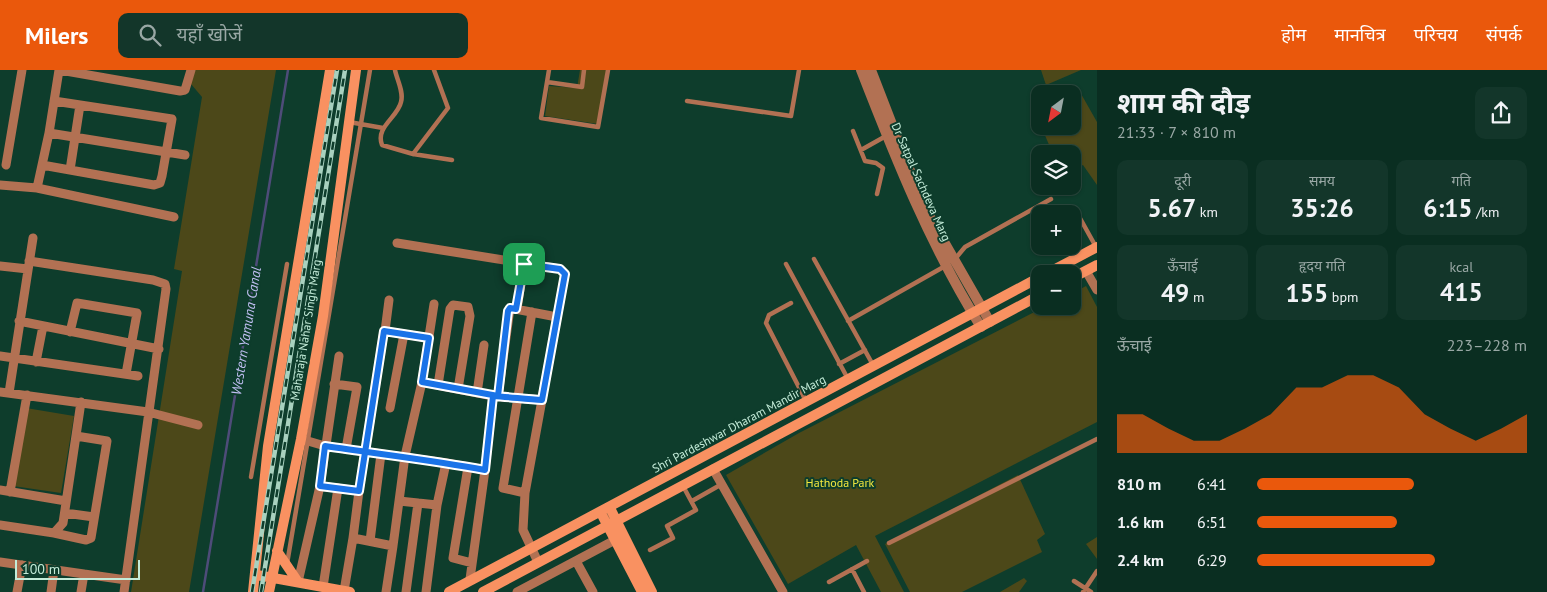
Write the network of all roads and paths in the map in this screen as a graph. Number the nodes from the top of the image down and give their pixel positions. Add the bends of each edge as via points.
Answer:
1 (22, 70) edge
2 (59, 70) edge
3 (116, 70) edge
4 (191, 70) edge
5 (330, 70) edge
6 (356, 70) edge
7 (370, 70) edge
8 (395, 70) edge
9 (434, 70) edge
10 (548, 70) edge
11 (584, 70) edge
12 (608, 70) edge
13 (799, 70) edge
14 (861, 70) edge
15 (871, 70) edge
16 (115, 80) junction
17 (547, 82) junction
18 (687, 100) dead end
19 (54, 101) junction
20 (80, 105) junction
21 (348, 122) junction
22 (361, 124) junction
23 (383, 128) junction
24 (853, 132) dead end
25 (49, 133) junction
26 (886, 136) junction
27 (75, 137) junction
28 (861, 150) junction
29 (166, 152) junction
30 (413, 154) junction
31 (185, 156) dead end
32 (452, 160) dead end
33 (42, 165) junction
34 (6, 166) dead end
35 (70, 170) junction
36 (0, 185) edge
37 (37, 188) junction
38 (877, 194) dead end
39 (1051, 199) dead end
40 (174, 217) dead end
41 (1081, 220) edge
42 (33, 238) dead end
43 (397, 243) dead end
44 (1097, 247) edge
45 (814, 260) dead end
46 (950, 263) junction
47 (287, 264) dead end
48 (524, 264) junction
49 (786, 264) dead end
50 (29, 265) junction
51 (1063, 265) edge
52 (1097, 265) edge
53 (0, 266) edge
54 (1086, 271) junction
55 (1081, 274) edge
56 (1031, 282) edge
57 (1097, 290) edge
58 (329, 294) junction
59 (389, 300) dead end
60 (1031, 300) edge
61 (791, 303) dead end
62 (434, 304) dead end
63 (516, 309) junction
64 (977, 311) junction
65 (532, 312) junction
66 (557, 317) junction
67 (19, 321) junction
68 (848, 321) junction
69 (986, 324) junction
70 (43, 326) junction
71 (385, 331) junction
72 (70, 332) junction
73 (404, 334) junction
74 (429, 338) junction
75 (132, 345) junction
76 (484, 345) dead end
77 (159, 349) junction
78 (865, 350) junction
79 (0, 356) edge
80 (339, 356) dead end
81 (14, 359) junction
82 (36, 362) junction
83 (839, 364) junction
84 (874, 366) junction
85 (126, 374) junction
86 (138, 376) dead end
87 (848, 380) junction
88 (422, 382) junction
89 (334, 384) junction
90 (438, 386) junction
91 (458, 389) junction
92 (5, 392) edge
93 (477, 393) junction
94 (27, 395) junction
95 (496, 396) junction
96 (518, 398) junction
97 (542, 400) junction
98 (81, 402) junction
99 (807, 402) junction
100 (390, 408) dead end
101 (148, 412) junction
102 (198, 425) dead end
103 (76, 436) junction
104 (304, 440) junction
105 (1097, 440) edge
106 (325, 446) junction
107 (346, 449) junction
108 (365, 452) junction
109 (382, 454) junction
110 (404, 456) junction
111 (254, 459) junction
112 (266, 461) junction
113 (446, 463) junction
114 (468, 467) junction
115 (714, 469) junction
116 (485, 470) junction
117 (251, 477) dead end
118 (295, 484) junction
119 (722, 484) junction
120 (320, 486) junction
121 (683, 486) junction
122 (338, 488) junction
123 (0, 490) edge
124 (359, 491) junction
125 (10, 492) junction
126 (525, 493) junction
127 (66, 501) junction
128 (399, 501) junction
129 (692, 501) junction
130 (418, 503) junction
131 (437, 505) junction
132 (605, 510) junction
133 (64, 513) junction
134 (94, 517) junction
135 (611, 524) junction
136 (0, 525) edge
137 (54, 533) junction
138 (353, 538) junction
139 (615, 540) junction
140 (370, 542) junction
141 (889, 543) dead end
142 (393, 546) junction
143 (277, 550) junction
144 (530, 550) junction
145 (650, 550) dead end
146 (576, 561) junction
147 (0, 562) edge
148 (538, 562) junction
149 (867, 562) dead end
150 (472, 563) junction
151 (22, 565) junction
152 (287, 566) junction
153 (54, 570) junction
154 (852, 570) junction
155 (1097, 571) edge
156 (84, 574) junction
157 (256, 575) junction
158 (272, 577) junction
159 (470, 579) junction
160 (126, 580) junction
161 (1074, 581) dead end
162 (298, 582) junction
163 (828, 582) dead end
164 (323, 587) junction
165 (530, 589) edge
166 (1084, 590) edge
167 (347, 591) edge
168 (17, 592) edge
169 (51, 592) edge
170 (82, 592) edge
171 (124, 592) edge
172 (254, 592) edge
173 (269, 592) edge
174 (386, 592) edge
175 (406, 592) edge
176 (426, 592) edge
177 (449, 592) edge
178 (483, 592) edge
179 (517, 592) edge
180 (593, 592) edge
181 (642, 592) edge
182 (652, 592) edge
183 (783, 592) edge
184 (864, 592) edge
185 (1091, 592) edge

1 - 34 street
2 - 16 street
2 - 19 street
3 - 16 street
4 - 16 street via 185,90 180,91
5 - 112 main road, Maharaja Nahar Singh Marg
6 - 21 main road, Maharaja Nahar Singh Marg
7 - 22 lane
8 - 23 lane via 401,102
9 - 30 lane via 448,108
10 - 17 lane
11 - 17 lane via 582,87
12 - 17 lane via 598,127 541,118
13 - 18 lane via 791,116
14 - 26 street, Dr Satpal Sachdeva Marg
15 - 46 street
19 - 20 street
19 - 25 street
20 - 27 street
20 - 29 street via 172,119
21 - 22 lane
21 - 58 main road, Maharaja Nahar Singh Marg
22 - 23 lane
22 - 58 lane
23 - 30 lane via 381,141 384,147
24 - 28 lane
25 - 27 street
25 - 33 street
26 - 28 lane
26 - 46 street, Dr Satpal Sachdeva Marg via 919,215
27 - 29 street
27 - 35 street
28 - 38 lane via 866,160 883,168
29 - 31 street
29 - 35 street via 158,185
30 - 32 lane
33 - 35 street
33 - 37 street
36 - 37 street
37 - 40 street
39 - 46 lane via 965,247
41 - 44 lane
42 - 50 street
43 - 48 street
44 - 51 main road
45 - 68 lane
46 - 64 street, Dr Satpal Sachdeva Marg
46 - 68 lane
47 - 111 lane
48 - 63 street
48 - 66 street via 560,269 565,274
49 - 83 lane
50 - 53 street
50 - 67 street
50 - 77 street via 165,284
52 - 54 main road
54 - 55 main road
54 - 57 street
56 - 64 main road, Shri Pardeshwar Dharam Mandir Marg
58 - 104 main road, Maharaja Nahar Singh Marg
59 - 71 street
60 - 69 main road
61 - 99 lane via 769,315 766,323
62 - 74 street
63 - 65 street
63 - 95 street via 508,311
64 - 69 street, Dr Satpal Sachdeva Marg
64 - 84 main road, Shri Pardeshwar Dharam Mandir Marg
65 - 66 street
65 - 96 street
66 - 97 street
67 - 70 street
67 - 81 street
68 - 78 lane
69 - 115 main road
70 - 72 street
70 - 82 street
71 - 73 street
71 - 108 street
72 - 75 street
72 - 75 street via 77,303 135,312 138,318
73 - 74 street
73 - 100 street
74 - 88 street
75 - 77 street
75 - 85 street
76 - 93 street
77 - 101 street
78 - 83 lane
78 - 84 lane
79 - 81 street
80 - 89 street
81 - 82 street
81 - 92 street
82 - 85 street
83 - 87 lane
84 - 87 main road, Shri Pardeshwar Dharam Mandir Marg
85 - 86 street
87 - 99 main road, Shri Pardeshwar Dharam Mandir Marg
88 - 90 street
88 - 110 street
89 - 106 street
89 - 107 street via 357,387
90 - 91 street
90 - 91 street via 453,304 468,307 470,316
91 - 93 street
92 - 94 street
93 - 95 street
94 - 98 street
94 - 125 street
95 - 96 street
95 - 116 street
96 - 97 street
96 - 126 street via 503,488
97 - 126 street
98 - 101 street
98 - 103 street
99 - 132 main road, Shri Pardeshwar Dharam Mandir Marg
101 - 102 street
101 - 160 street
103 - 127 street
103 - 134 street via 107,441
104 - 106 street
104 - 118 main road, Maharaja Nahar Singh Marg
105 - 141 lane
106 - 107 street
106 - 120 street
107 - 108 street
108 - 109 street
108 - 124 street
109 - 110 street
109 - 140 street
110 - 113 street
110 - 128 street
111 - 112 lane
111 - 117 lane
112 - 157 main road, Maharaja Nahar Singh Marg
113 - 114 street
113 - 131 street
114 - 116 street
114 - 150 street via 452,558
115 - 119 street
115 - 121 main road
116 - 150 street
118 - 143 main road, Maharaja Nahar Singh Marg
118 - 152 lane
119 - 129 lane
119 - 183 street
120 - 122 street
120 - 162 street
121 - 129 lane
121 - 135 main road
122 - 124 street
122 - 164 street
123 - 125 street
124 - 138 street
125 - 127 street
126 - 144 street via 523,530
127 - 133 street
128 - 130 street
128 - 142 street
129 - 145 lane via 696,510 667,526 673,538
130 - 131 street
130 - 175 street
131 - 176 street
132 - 135 main road
132 - 144 main road, Shri Pardeshwar Dharam Mandir Marg
133 - 134 street
133 - 137 street via 63,523
134 - 137 street via 90,540
135 - 139 main road
135 - 148 main road
135 - 182 main road
136 - 137 street
138 - 140 street
138 - 167 street
139 - 146 street
139 - 181 main road
140 - 142 street
142 - 174 street
143 - 152 main road
143 - 158 main road, Maharaja Nahar Singh Marg
144 - 148 street
144 - 159 main road, Shri Pardeshwar Dharam Mandir Marg
146 - 165 street
146 - 180 street
147 - 151 street
148 - 178 main road
149 - 154 lane
150 - 159 street
151 - 153 street
151 - 168 street
152 - 162 main road
153 - 156 street
153 - 169 street
154 - 163 lane
154 - 184 lane
155 - 166 lane
156 - 160 street
156 - 170 street
157 - 158 main road
157 - 172 main road, Maharaja Nahar Singh Marg
158 - 162 main road
158 - 173 main road, Maharaja Nahar Singh Marg
159 - 177 main road, Shri Pardeshwar Dharam Mandir Marg
160 - 171 street
161 - 166 lane
162 - 164 main road
164 - 167 main road
165 - 179 street
166 - 185 lane

